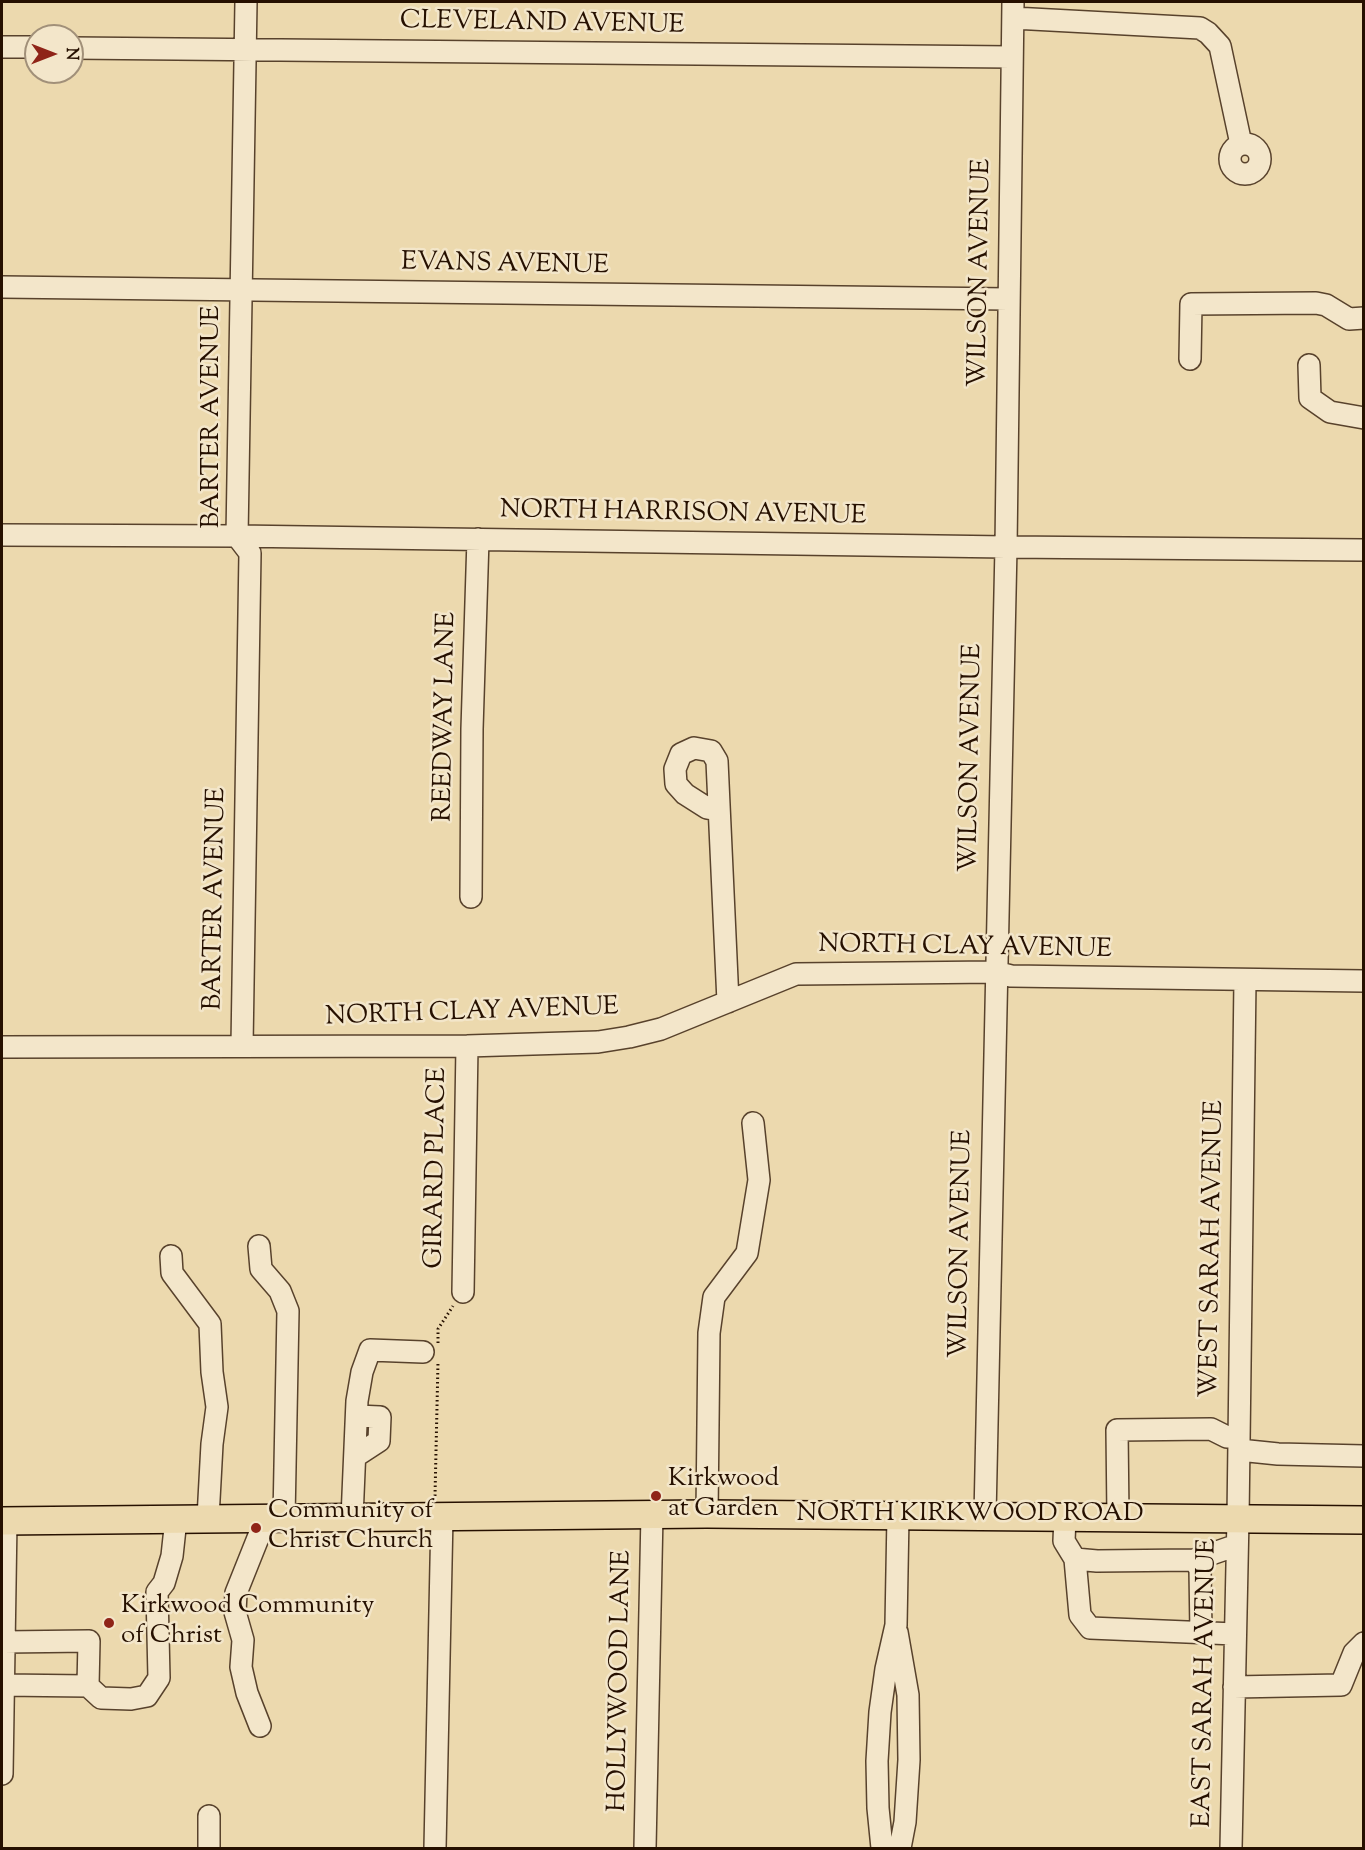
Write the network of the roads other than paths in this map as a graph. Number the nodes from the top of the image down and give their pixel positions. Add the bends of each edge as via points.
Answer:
1 (246, 2) edge
2 (1013, 10) edge
3 (2, 47) edge
4 (24, 47) edge
5 (84, 48) edge
6 (245, 48) junction
7 (1011, 57) junction
8 (1241, 144) dead end
9 (2, 287) edge
10 (241, 291) junction
11 (1008, 299) junction
12 (1364, 318) edge
13 (1190, 359) dead end
14 (1309, 365) dead end
15 (1364, 418) edge
16 (2, 535) edge
17 (237, 536) junction
18 (478, 539) junction
19 (1005, 547) junction
20 (1364, 550) edge
21 (718, 810) dead end
22 (471, 897) dead end
23 (995, 972) junction
24 (1245, 980) junction
25 (1364, 981) edge
26 (728, 1002) junction
27 (242, 1045) junction
28 (468, 1046) junction
29 (2, 1047) edge
30 (753, 1123) dead end
31 (259, 1246) dead end
32 (171, 1256) dead end
33 (463, 1292) road end
34 (423, 1352) dead end
35 (1239, 1443) junction
36 (1364, 1456) edge
37 (652, 1514) junction
38 (707, 1514) junction
39 (438, 1516) junction
40 (898, 1516) junction
41 (985, 1516) junction
42 (1065, 1517) junction
43 (1118, 1517) junction
44 (208, 1518) junction
45 (275, 1518) junction
46 (352, 1518) junction
47 (176, 1519) junction
48 (1364, 1520) edge
49 (4, 1521) edge
50 (1238, 1532) junction
51 (1075, 1559) junction
52 (1194, 1560) junction
53 (896, 1625) junction
54 (1201, 1633) junction
55 (1235, 1634) junction
56 (4, 1642) junction
57 (1364, 1643) edge
58 (1364, 1678) edge
59 (3, 1685) junction
60 (1341, 1685) junction
61 (88, 1686) junction
62 (1234, 1687) junction
63 (260, 1726) dead end
64 (2, 1774) edge
65 (209, 1816) dead end
66 (209, 1848) edge
67 (435, 1848) edge
68 (645, 1848) edge
69 (882, 1848) edge
70 (900, 1848) edge
71 (1231, 1848) edge

1 - 6 street, BARTER AVENUE
2 - 7 street, WILSON AVENUE
2 - 8 street via 1200,28 1220,46
3 - 4 street
5 - 6 street, CLEVELAND AVENUE
6 - 7 street, CLEVELAND AVENUE
6 - 10 street, BARTER AVENUE
7 - 11 street, WILSON AVENUE
9 - 10 street, EVANS AVENUE
10 - 11 street, EVANS AVENUE
10 - 17 street, BARTER AVENUE
11 - 19 street, WILSON AVENUE
12 - 13 street via 1349,319 1316,303 1191,304
14 - 15 street via 1310,398 1330,412
16 - 17 street, NORTH HARRISON AVENUE
17 - 18 street, NORTH HARRISON AVENUE
17 - 27 street, BARTER AVENUE via 250,553
18 - 19 street, NORTH HARRISON AVENUE
18 - 22 street, REEDWAY LANE
19 - 20 street, NORTH HARRISON AVENUE
19 - 23 street, WILSON AVENUE
21 - 26 street
23 - 24 street, NORTH CLAY AVENUE via 1011,976
23 - 26 street, NORTH CLAY AVENUE via 796,974
23 - 41 street, WILSON AVENUE
24 - 25 street, NORTH CLAY AVENUE
24 - 35 street, WEST SARAH AVENUE
26 - 28 street, NORTH CLAY AVENUE via 661,1029 629,1037 598,1042
27 - 28 street, NORTH CLAY AVENUE
27 - 29 street, NORTH CLAY AVENUE
28 - 33 street, GIRARD PLACE
30 - 38 street via 759,1180 747,1253 714,1297 709,1333
31 - 45 street via 261,1269 280,1291 288,1311
32 - 44 street via 172,1273 210,1324 217,1407
34 - 46 street via 370,1350 357,1401
35 - 36 street via 1278,1454
35 - 43 street via 1211,1429 1117,1430
35 - 50 street, WEST SARAH AVENUE
37 - 38 main road, NORTH KIRKWOOD ROAD
37 - 39 main road, NORTH KIRKWOOD ROAD
37 - 68 street, HOLLYWOOD LANE
38 - 40 main road, NORTH KIRKWOOD ROAD
39 - 46 main road, NORTH KIRKWOOD ROAD
39 - 67 street
40 - 41 main road, NORTH KIRKWOOD ROAD
40 - 53 street
41 - 42 main road, NORTH KIRKWOOD ROAD
42 - 43 main road, NORTH KIRKWOOD ROAD
42 - 51 street via 1064,1540
43 - 50 main road, NORTH KIRKWOOD ROAD
44 - 45 main road, NORTH KIRKWOOD ROAD
44 - 47 main road, NORTH KIRKWOOD ROAD
45 - 46 main road, NORTH KIRKWOOD ROAD
45 - 63 street via 237,1593 235,1612 243,1640 242,1667 247,1693
47 - 49 main road, NORTH KIRKWOOD ROAD
47 - 61 street via 172,1556 157,1592 159,1678 147,1696 131,1698 101,1698
48 - 50 main road, NORTH KIRKWOOD ROAD
49 - 56 street
50 - 52 street
50 - 55 street, EAST SARAH AVENUE
51 - 52 street
51 - 54 street via 1080,1615 1090,1628
52 - 54 street via 1200,1569
53 - 69 street via 880,1712 878,1796
53 - 70 street via 908,1695 909,1749
54 - 55 street
55 - 62 street, EAST SARAH AVENUE
56 - 59 street
56 - 61 street via 88,1641
57 - 60 street via 1354,1653
58 - 60 street
59 - 61 street
59 - 64 street
60 - 62 street
62 - 71 street, EAST SARAH AVENUE
65 - 66 street

